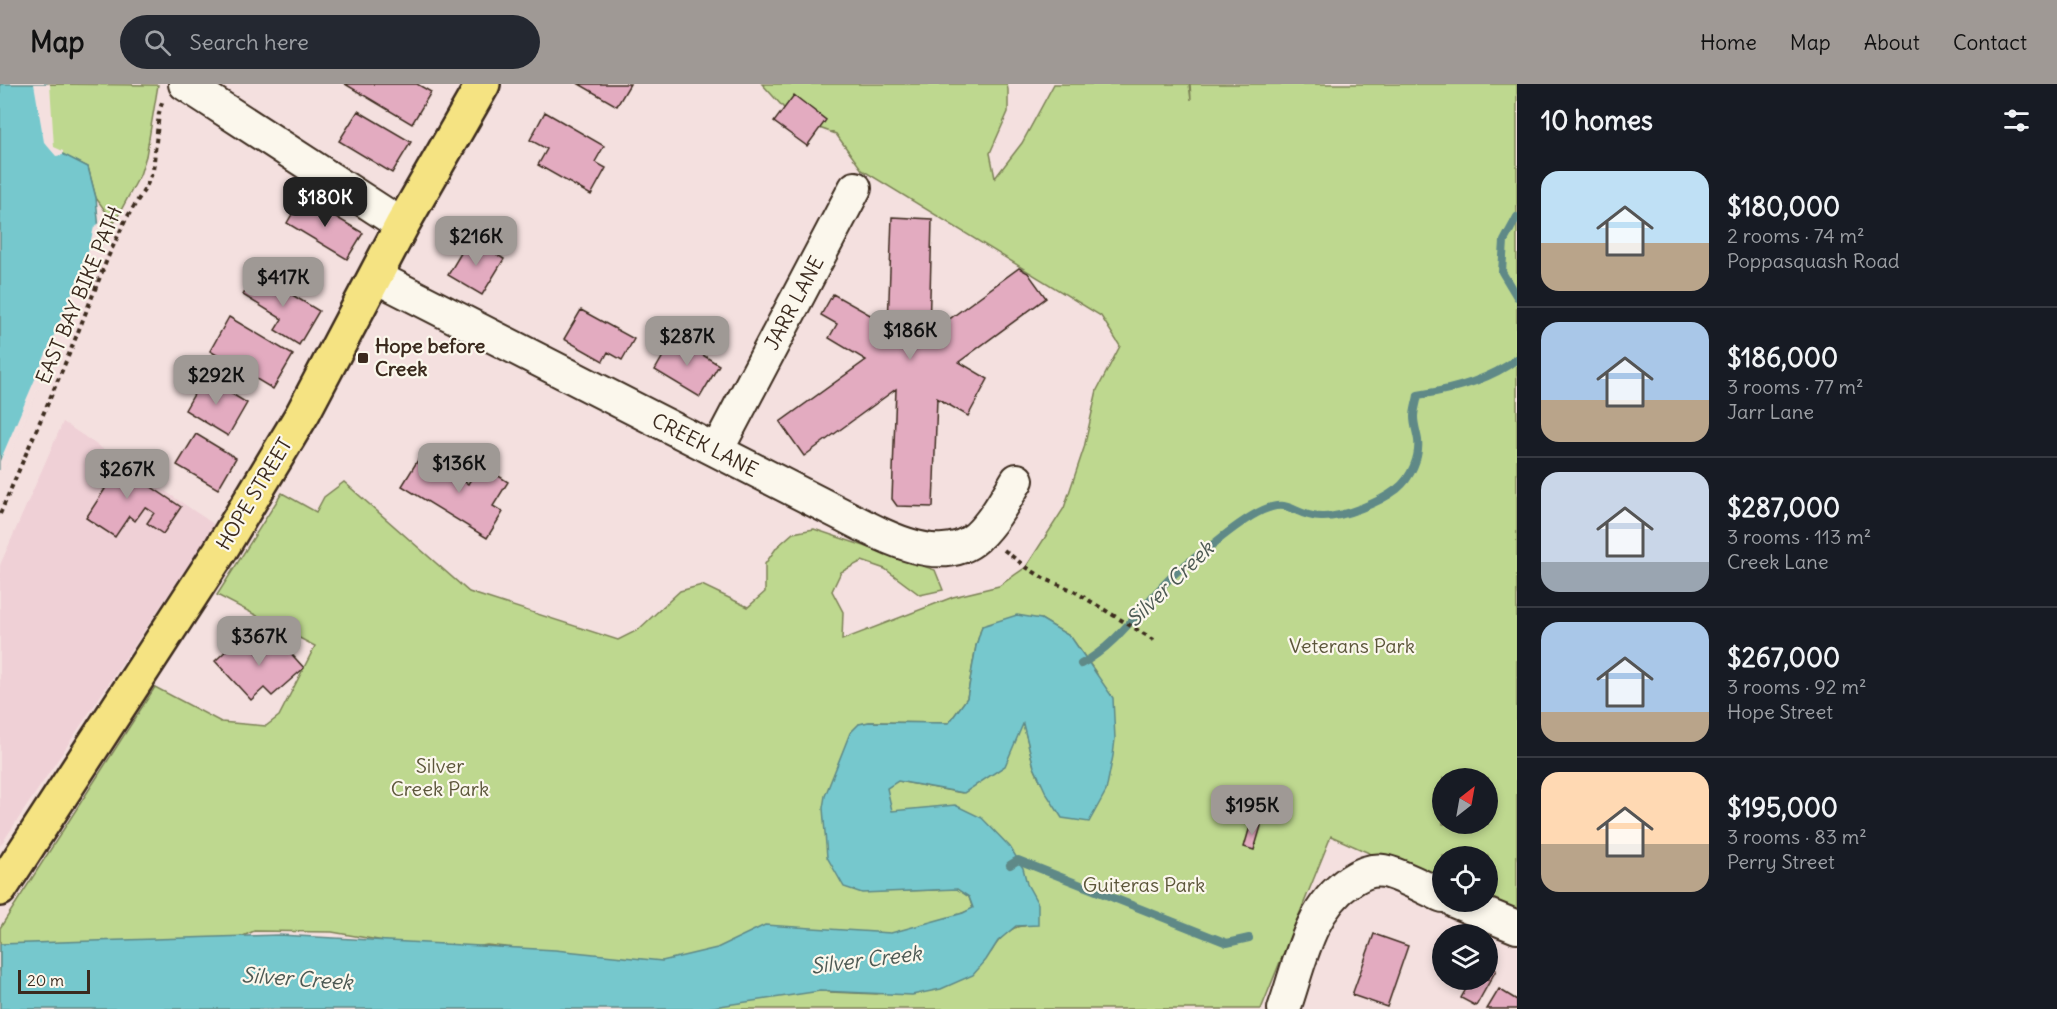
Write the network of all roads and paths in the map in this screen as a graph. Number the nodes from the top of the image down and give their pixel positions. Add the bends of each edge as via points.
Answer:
1 (483, 84) edge
2 (176, 87) edge
3 (855, 188) dead end
4 (402, 225) junction
5 (376, 277) junction
6 (717, 450) junction
7 (1017, 480) dead end
8 (0, 514) edge
9 (1026, 567) dead end
10 (1154, 640) dead end
11 (0, 889) edge
12 (1432, 891) edge
13 (1480, 912) edge
14 (1517, 927) edge
15 (1284, 1009) edge

1 - 4 main road, HOPE STREET
2 - 4 street
2 - 8 path, EAST BAY BIKE PATH via 159,113 153,171 108,257
3 - 6 street, JARR LANE
4 - 5 main road, HOPE STREET
5 - 6 street, CREEK LANE
5 - 11 main road, HOPE STREET via 303,413 220,551
6 - 7 street, CREEK LANE via 906,546 936,550 951,551 976,538
9 - 10 path
12 - 15 street via 1384,871 1363,872 1340,888 1327,900 1314,922
13 - 14 street

